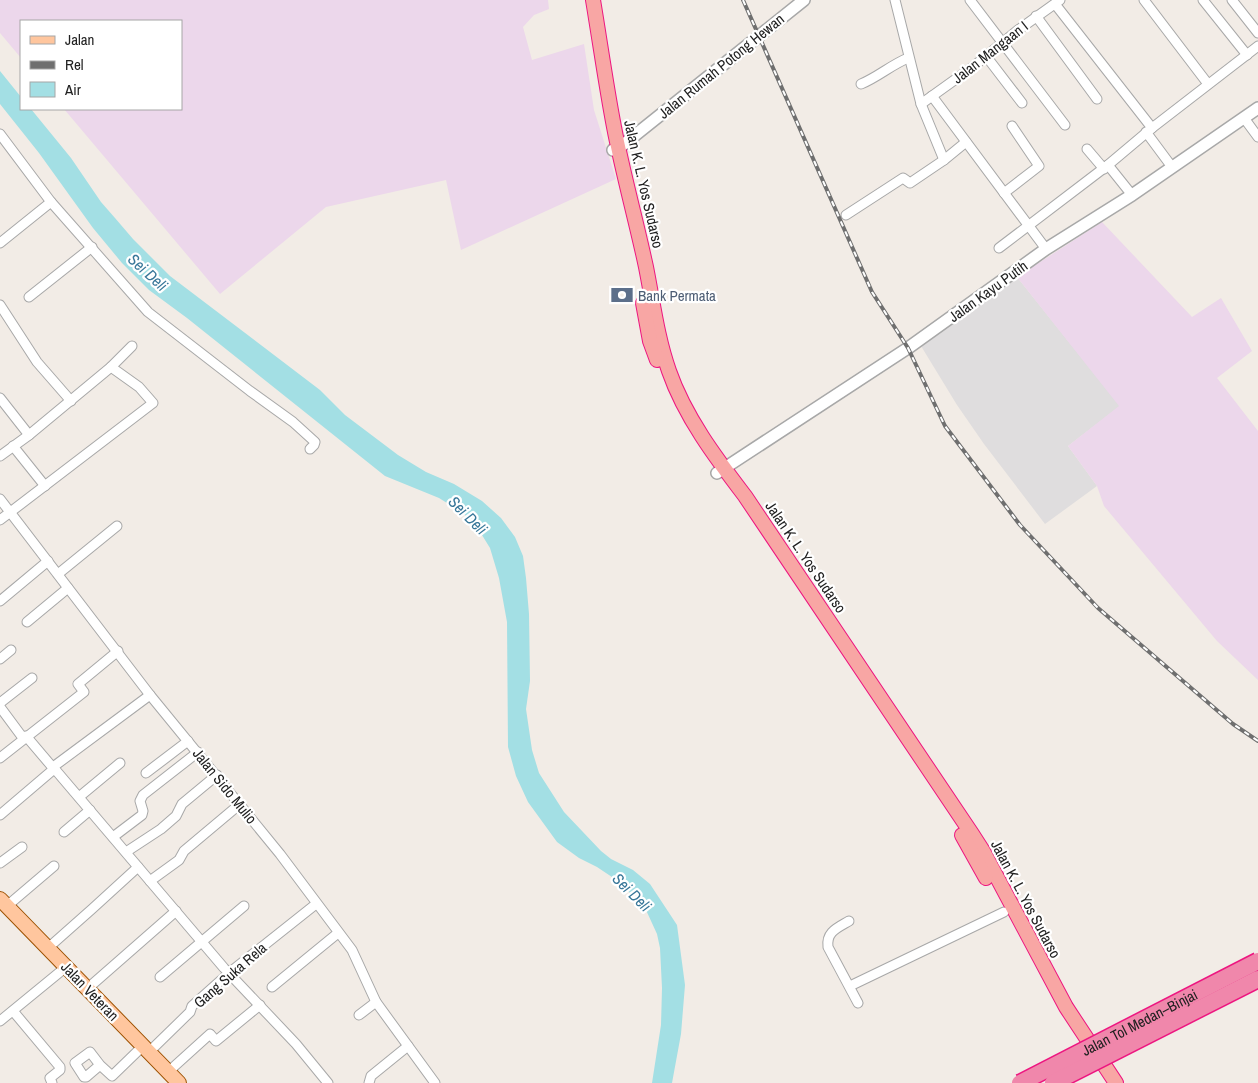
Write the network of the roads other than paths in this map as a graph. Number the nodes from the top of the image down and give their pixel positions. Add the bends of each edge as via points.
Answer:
1 (587, 0) edge
2 (593, 0) edge
3 (895, 0) edge
4 (970, 0) edge
5 (1144, 0) edge
6 (1203, 0) edge
7 (1232, 0) edge
8 (800, 1) edge
9 (1058, 2) edge
10 (1036, 16) junction
11 (1258, 33) edge
12 (1002, 43) junction
13 (1258, 46) edge
14 (1246, 55) junction
15 (986, 56) junction
16 (908, 58) junction
17 (861, 84) dead end
18 (1208, 84) junction
19 (932, 96) junction
20 (1097, 99) dead end
21 (1022, 103) dead end
22 (921, 104) junction
23 (1258, 108) edge
24 (1244, 118) junction
25 (1065, 125) dead end
26 (1012, 126) dead end
27 (1149, 130) junction
28 (0, 134) edge
29 (1258, 137) edge
30 (966, 142) junction
31 (1087, 148) dead end
32 (616, 149) junction
33 (944, 160) junction
34 (1106, 167) junction
35 (1172, 167) junction
36 (1004, 193) junction
37 (1132, 195) junction
38 (51, 202) junction
39 (846, 215) dead end
40 (1029, 226) junction
41 (0, 241) edge
42 (92, 247) junction
43 (999, 248) dead end
44 (1046, 249) junction
45 (29, 297) dead end
46 (0, 305) edge
47 (132, 346) dead end
48 (111, 367) junction
49 (0, 398) edge
50 (71, 401) junction
51 (29, 435) junction
52 (13, 446) junction
53 (310, 449) dead end
54 (0, 456) edge
55 (720, 470) junction
56 (45, 486) junction
57 (0, 498) edge
58 (10, 512) junction
59 (0, 520) edge
60 (117, 526) dead end
61 (48, 561) junction
62 (58, 574) junction
63 (68, 588) junction
64 (0, 601) edge
65 (27, 622) dead end
66 (11, 650) dead end
67 (118, 651) junction
68 (0, 659) edge
69 (32, 678) dead end
70 (150, 695) junction
71 (1, 711) edge
72 (25, 737) junction
73 (188, 741) junction
74 (198, 752) junction
75 (0, 758) edge
76 (120, 763) dead end
77 (53, 768) junction
78 (146, 774) dead end
79 (216, 775) junction
80 (79, 797) junction
81 (240, 804) junction
82 (90, 810) junction
83 (0, 815) edge
84 (64, 832) dead end
85 (113, 837) junction
86 (22, 847) dead end
87 (126, 852) junction
88 (0, 863) edge
89 (54, 866) dead end
90 (138, 867) junction
91 (150, 881) junction
92 (3, 902) edge
93 (316, 904) junction
94 (244, 906) dead end
95 (176, 911) junction
96 (1004, 912) junction
97 (849, 921) dead end
98 (338, 933) junction
99 (202, 942) junction
100 (48, 948) junction
101 (1258, 961) edge
102 (66, 967) junction
103 (229, 973) junction
104 (160, 977) dead end
105 (1258, 979) edge
106 (850, 986) junction
107 (272, 987) dead end
108 (88, 989) junction
109 (376, 1002) junction
110 (858, 1003) dead end
111 (260, 1005) junction
112 (12, 1011) junction
113 (359, 1015) dead end
114 (0, 1021) edge
115 (408, 1046) junction
116 (146, 1049) junction
117 (100, 1065) dead end
118 (168, 1072) junction
119 (52, 1083) edge
120 (179, 1083) edge
121 (328, 1083) edge
122 (369, 1083) edge
123 (435, 1083) edge
124 (1020, 1083) edge
125 (1053, 1083) edge
126 (1106, 1083) edge
127 (1116, 1083) edge

1 - 32 highway, Jalan K. L. Yos Sudarso
2 - 32 highway, Jalan K. L. Yos Sudarso
3 - 16 street
4 - 12 street
5 - 18 street
6 - 14 street
7 - 11 street
8 - 32 street, Jalan Rumah Potong Hewan
9 - 10 street, Jalan Mangaan I
9 - 27 street
10 - 12 street, Jalan Mangaan I
10 - 20 street
12 - 15 street, Jalan Mangaan I
12 - 25 street
13 - 14 street
14 - 18 street
15 - 19 street, Jalan Mangaan I
15 - 21 street
16 - 17 street
16 - 22 street
18 - 27 street
19 - 22 street, Jalan Mangaan I
19 - 30 street
22 - 33 street
23 - 24 street, Jalan Kayu Putih
24 - 29 street
24 - 35 street, Jalan Kayu Putih
26 - 36 street via 1040,165
27 - 34 street
27 - 35 street
28 - 38 street
30 - 33 street
30 - 36 street
31 - 34 street
32 - 55 highway, Jalan K. L. Yos Sudarso via 669,371
33 - 39 street via 910,182 904,178 899,180
34 - 37 street
34 - 40 street
35 - 37 street, Jalan Kayu Putih
36 - 40 street
37 - 44 street, Jalan Kayu Putih
38 - 41 street
38 - 42 street
40 - 43 street
40 - 44 street
42 - 45 street
42 - 53 street via 148,312 293,422 315,442
44 - 55 street, Jalan Kayu Putih via 908,348
46 - 50 street via 37,362
47 - 48 street
48 - 50 street
48 - 56 street via 139,387 153,403
49 - 51 street
50 - 51 street
51 - 52 street
52 - 54 street
52 - 56 street
55 - 96 highway, Jalan K. L. Yos Sudarso via 962,834
55 - 127 highway, Jalan K. L. Yos Sudarso via 745,496 983,851 1066,1007
56 - 58 street
57 - 58 street, Jalan Sido Mulio
58 - 59 street
58 - 61 street, Jalan Sido Mulio
60 - 62 street
61 - 62 street, Jalan Sido Mulio
61 - 64 street
62 - 63 street, Jalan Sido Mulio
63 - 65 street
63 - 67 street, Jalan Sido Mulio
66 - 68 street
67 - 70 street, Jalan Sido Mulio
67 - 72 street via 78,684 84,692
69 - 71 street
70 - 73 street, Jalan Sido Mulio
70 - 77 street
71 - 72 street
72 - 75 street
72 - 77 street
73 - 74 street, Jalan Sido Mulio
73 - 78 street
74 - 79 street, Jalan Sido Mulio
74 - 85 street via 143,795 140,800 142,816
76 - 80 street
77 - 80 street
77 - 83 street
79 - 81 street, Jalan Sido Mulio
79 - 87 street via 182,804 176,816 162,829
80 - 82 street
81 - 91 street via 184,851 179,860
81 - 93 street, Jalan Sido Mulio
82 - 84 street
82 - 85 street
85 - 87 street
86 - 88 street
87 - 90 street
89 - 92 street
90 - 91 street
90 - 100 street
91 - 95 street
92 - 100 main road, Jalan Veteran
93 - 98 street, Jalan Sido Mulio
93 - 103 street, Gang Suka Rela
94 - 99 street
95 - 99 street
95 - 108 street
96 - 106 street
96 - 126 highway, Jalan K. L. Yos Sudarso via 1079,1044
97 - 106 street via 828,936 828,947
98 - 107 street
98 - 109 street, Jalan Sido Mulio via 352,950
99 - 103 street
99 - 104 street
100 - 102 main road, Jalan Veteran
101 - 124 highway, Jalan Tol Medan–Binjai, bridge
102 - 108 main road, Jalan Veteran
102 - 112 street
103 - 111 street
103 - 116 street, Gang Suka Rela
105 - 125 highway, Jalan Tol Medan–Binjai, bridge
106 - 110 street
108 - 116 main road, Jalan Veteran
109 - 113 street
109 - 115 street, Jalan Sido Mulio
111 - 118 street via 216,1041 210,1034
111 - 121 street
112 - 114 street
112 - 119 street via 60,1067 50,1078
115 - 122 street via 370,1076
115 - 123 street, Jalan Sido Mulio
116 - 117 street, Gang Suka Rela via 112,1076
116 - 118 main road, Jalan Veteran
118 - 120 main road, Jalan Veteran

